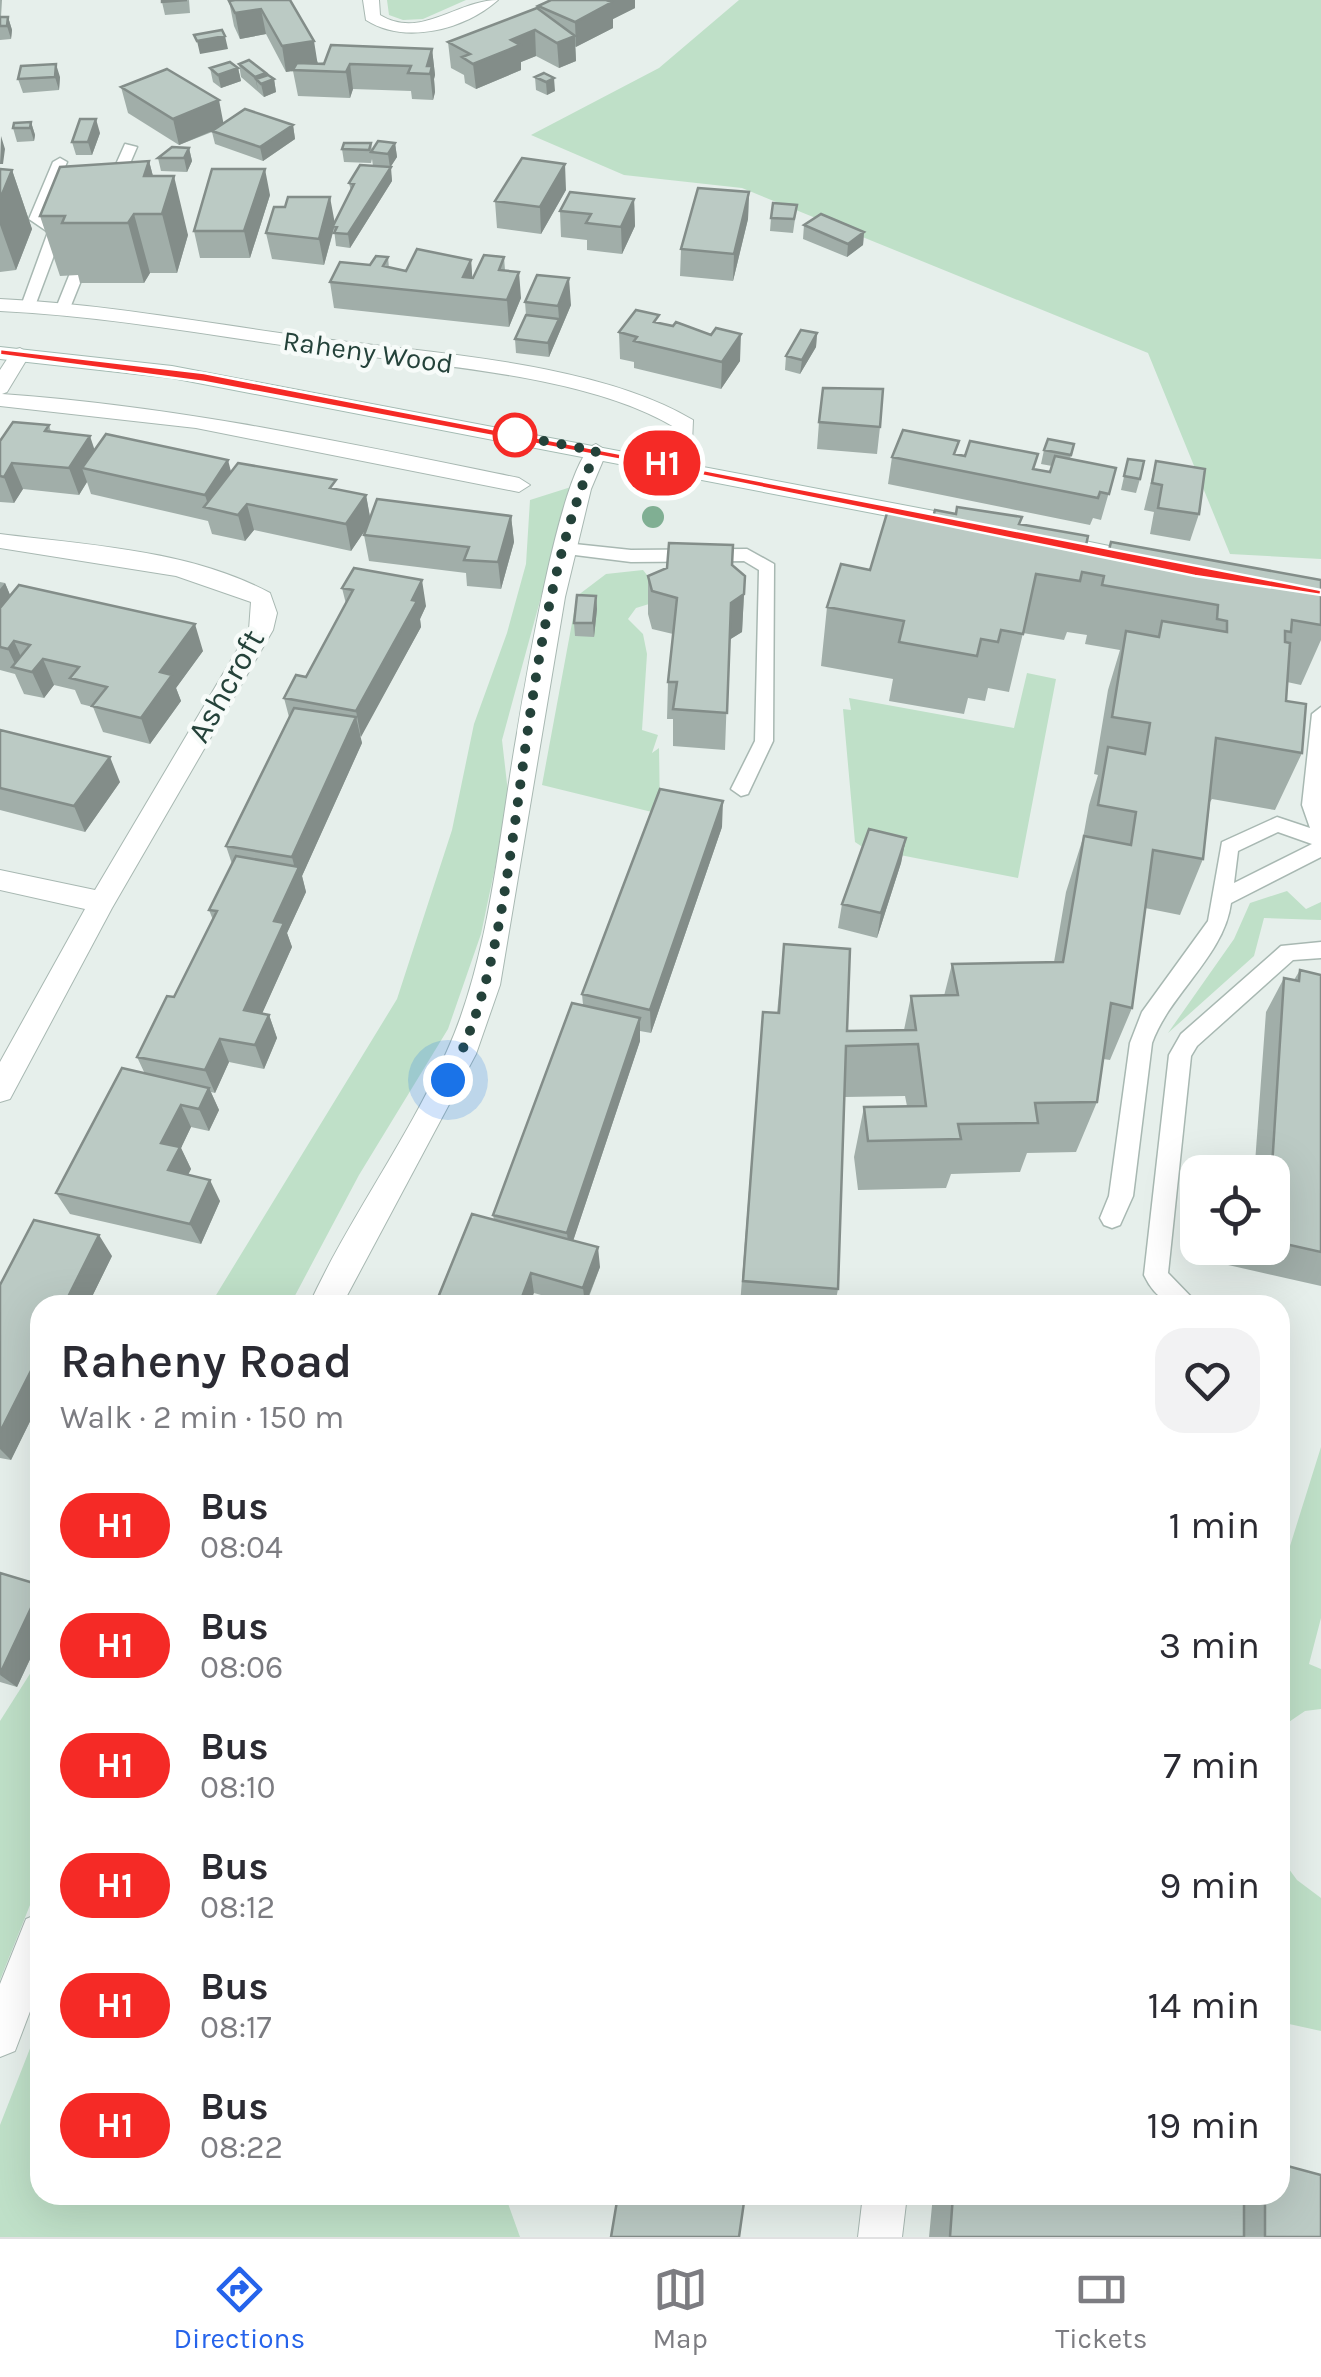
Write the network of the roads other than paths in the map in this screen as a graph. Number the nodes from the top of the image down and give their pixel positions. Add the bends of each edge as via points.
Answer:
1 (371, 0) edge
2 (490, 0) edge
3 (130, 147) dead end
4 (60, 162) edge
5 (108, 200) edge
6 (92, 236) edge
7 (0, 305) edge
8 (28, 306) junction
9 (62, 308) junction
10 (10, 354) edge
11 (0, 388) edge
12 (0, 400) edge
13 (596, 451) junction
14 (680, 466) junction
15 (519, 485) dead end
16 (0, 541) edge
17 (565, 549) junction
18 (1178, 567) edge
19 (1321, 714) edge
20 (741, 789) dead end
21 (1321, 831) edge
22 (1321, 839) edge
23 (1321, 848) edge
24 (0, 880) edge
25 (1225, 896) junction
26 (102, 902) junction
27 (1321, 950) edge
28 (0, 1090) edge
29 (1112, 1218) dead end
30 (329, 1295) edge
31 (1174, 1295) edge
32 (30, 1960) edge
33 (0, 2036) edge
34 (883, 2205) edge
35 (880, 2237) edge

1 - 2 street via 372,17 381,24 416,29
3 - 5 lane
4 - 8 lane via 36,220 56,231
6 - 9 lane
7 - 8 street, Raheny Wood
8 - 9 street, Raheny Wood
9 - 14 street, Raheny Wood via 430,360 605,394 675,414 686,425
10 - 11 street
10 - 13 street via 172,372
12 - 15 street via 196,422
13 - 14 street
13 - 17 street
14 - 18 street
16 - 26 street, Ashcroft via 231,582 262,598 261,630
17 - 20 lane via 747,555 768,568 764,742
17 - 30 street via 486,985 461,1054
19 - 21 lane via 1312,805
22 - 25 lane via 1277,824 1229,847
23 - 25 lane
24 - 26 street
25 - 29 lane via 1218,923 1150,1018 1141,1043 1122,1196
26 - 28 street, Ashcroft
27 - 31 lane via 1288,952 1180,1056 1156,1275
32 - 33 street
34 - 35 street

